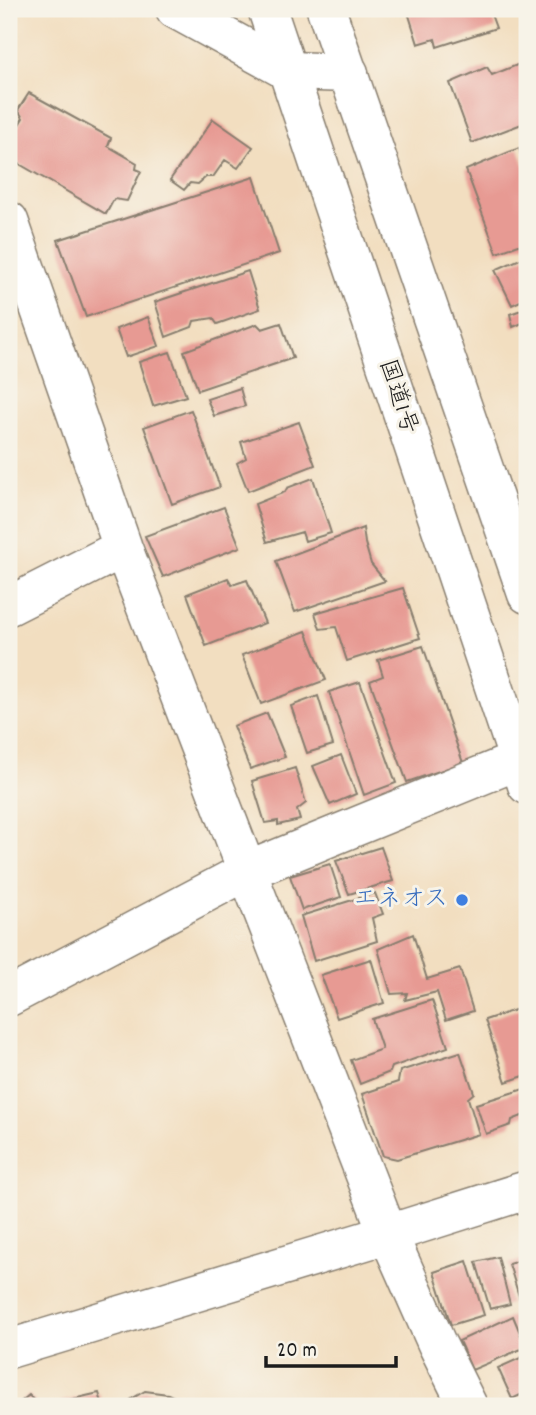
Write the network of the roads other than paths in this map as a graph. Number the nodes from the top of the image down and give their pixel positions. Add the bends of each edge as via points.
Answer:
1 (175, 9) edge
2 (267, 9) edge
3 (326, 9) edge
4 (289, 71) junction
5 (349, 73) junction
6 (9, 225) edge
7 (123, 548) junction
8 (527, 594) edge
9 (9, 606) edge
10 (523, 773) edge
11 (247, 871) junction
12 (9, 997) edge
13 (527, 1190) edge
14 (388, 1234) junction
15 (9, 1349) edge
16 (468, 1406) edge

1 - 4 main road
2 - 4 main road, 国道1号
3 - 5 main road
4 - 5 main road
4 - 10 main road, 国道1号
5 - 8 main road
6 - 7 main road
7 - 9 main road
7 - 11 main road
10 - 11 main road
11 - 12 main road
11 - 14 main road
13 - 14 main road
14 - 15 main road
14 - 16 main road

